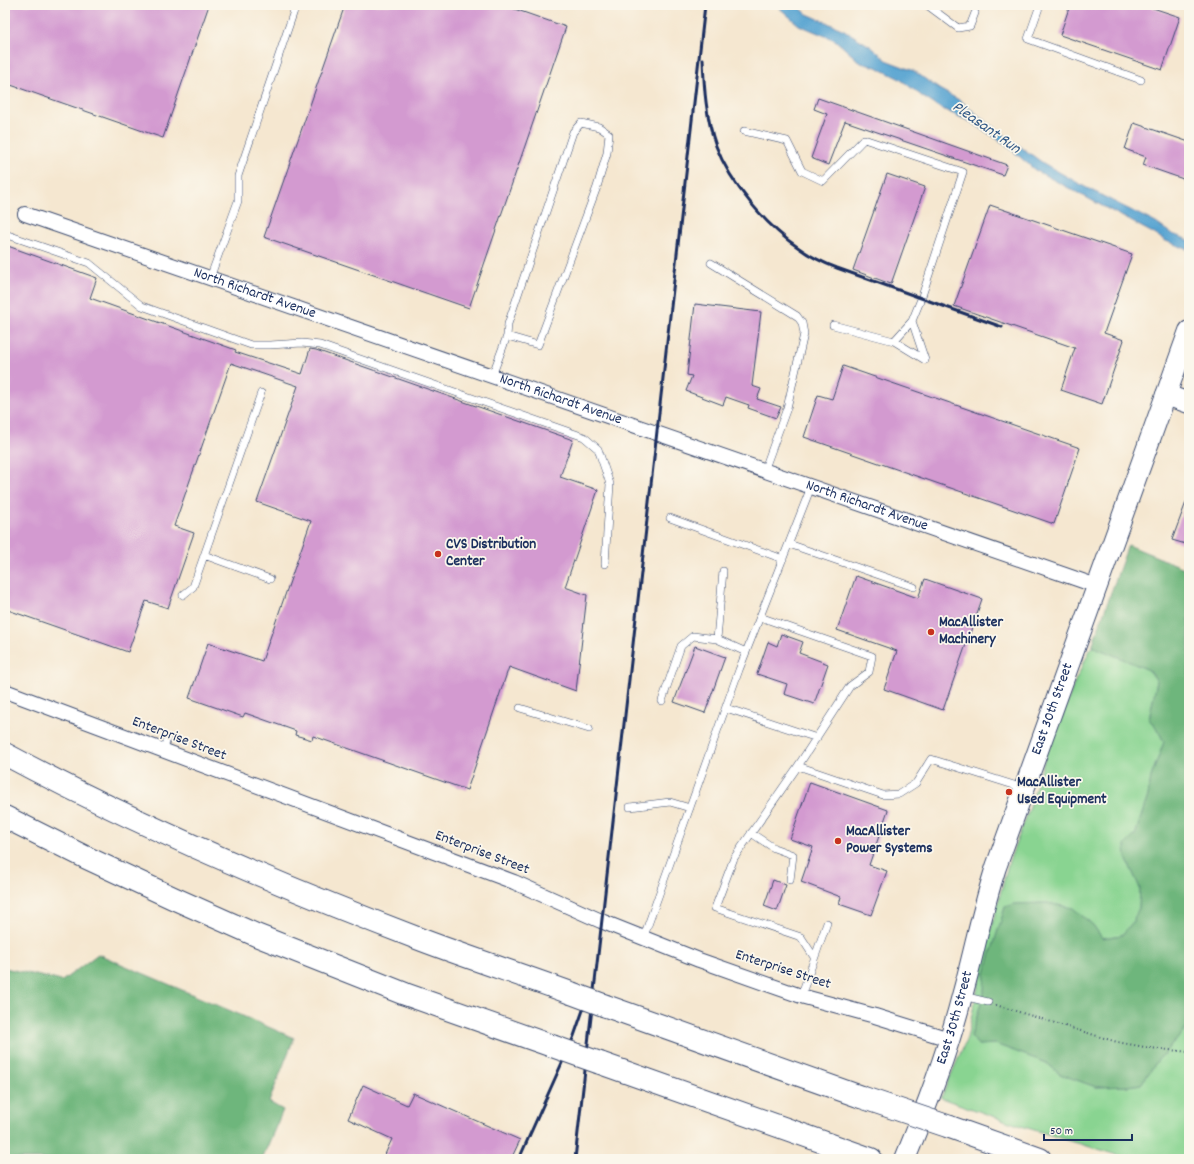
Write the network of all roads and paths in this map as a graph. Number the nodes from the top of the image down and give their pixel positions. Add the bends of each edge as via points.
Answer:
1 (296, 5) edge
2 (927, 5) edge
3 (1040, 5) edge
4 (975, 13) dead end
5 (1141, 80) dead end
6 (744, 131) dead end
7 (25, 214) dead end
8 (5, 234) edge
9 (711, 263) dead end
10 (210, 278) junction
11 (912, 321) junction
12 (833, 325) dead end
13 (1189, 331) edge
14 (507, 336) junction
15 (894, 341) junction
16 (492, 376) junction
17 (261, 393) dead end
18 (1166, 395) junction
19 (1189, 403) edge
20 (764, 471) junction
21 (812, 487) junction
22 (670, 518) dead end
23 (789, 544) junction
24 (204, 555) junction
25 (783, 559) junction
26 (605, 564) dead end
27 (723, 571) dead end
28 (270, 579) dead end
29 (1097, 586) junction
30 (914, 587) dead end
31 (182, 595) dead end
32 (760, 618) junction
33 (717, 639) junction
34 (746, 652) junction
35 (5, 691) edge
36 (662, 701) dead end
37 (520, 708) dead end
38 (726, 708) junction
39 (589, 730) dead end
40 (817, 738) junction
41 (5, 754) edge
42 (798, 766) junction
43 (1025, 789) junction
44 (630, 807) dead end
45 (690, 808) junction
46 (5, 817) edge
47 (751, 833) junction
48 (790, 880) dead end
49 (827, 923) dead end
50 (643, 939) junction
51 (814, 957) junction
52 (801, 996) junction
53 (962, 996) junction
54 (988, 1002) joint
55 (949, 1039) junction
56 (1189, 1052) edge
57 (871, 1159) edge
58 (905, 1159) edge
59 (1040, 1159) edge

1 - 10 lane via 238,176 238,201
2 - 4 lane via 958,28 970,26
3 - 5 lane via 1028,39
6 - 11 lane via 787,141 802,171 823,181 864,139 963,172
7 - 10 street, North Richardt Avenue
8 - 26 lane via 89,264 142,306 251,345 320,345 584,437 598,449 610,484
9 - 20 lane via 797,316 802,323 804,334 787,408
10 - 16 street, North Richardt Avenue
11 - 15 lane
11 - 15 lane via 925,360
12 - 15 lane
13 - 18 main road, East 30th Street
14 - 14 lane via 538,345 597,187 607,153 609,134 599,127 581,123 573,132 508,324
14 - 16 lane
16 - 20 street, North Richardt Avenue
17 - 24 lane
18 - 19 main road
18 - 29 main road, East 30th Street
20 - 21 street, North Richardt Avenue
21 - 23 lane
21 - 29 street, North Richardt Avenue
22 - 25 lane
23 - 25 lane
23 - 30 lane
24 - 28 lane
24 - 31 lane via 193,587
25 - 32 lane
27 - 33 lane
29 - 43 main road, East 30th Street
32 - 34 lane
32 - 40 lane via 872,656 869,672 850,686
33 - 34 lane
33 - 36 lane via 693,636 682,646
34 - 38 lane
35 - 50 street, Enterprise Street via 165,745 514,882
37 - 39 lane
38 - 40 lane
38 - 45 lane
40 - 42 lane
41 - 59 highway, bridge via 218,858 424,941
42 - 43 lane via 883,795 899,794 916,783 931,759
42 - 47 lane
43 - 53 main road, East 30th Street via 985,903
44 - 45 lane via 670,802
45 - 50 lane
46 - 57 highway, bridge via 166,896 405,994
47 - 48 lane via 774,848 793,855
47 - 51 lane via 734,858 715,908 801,937
49 - 51 lane
50 - 52 street, Enterprise Street
51 - 52 lane
52 - 55 street, Enterprise Street
53 - 54 lane
53 - 55 main road, East 30th Street
54 - 56 path via 1117,1042
55 - 58 main road, East 30th Street

